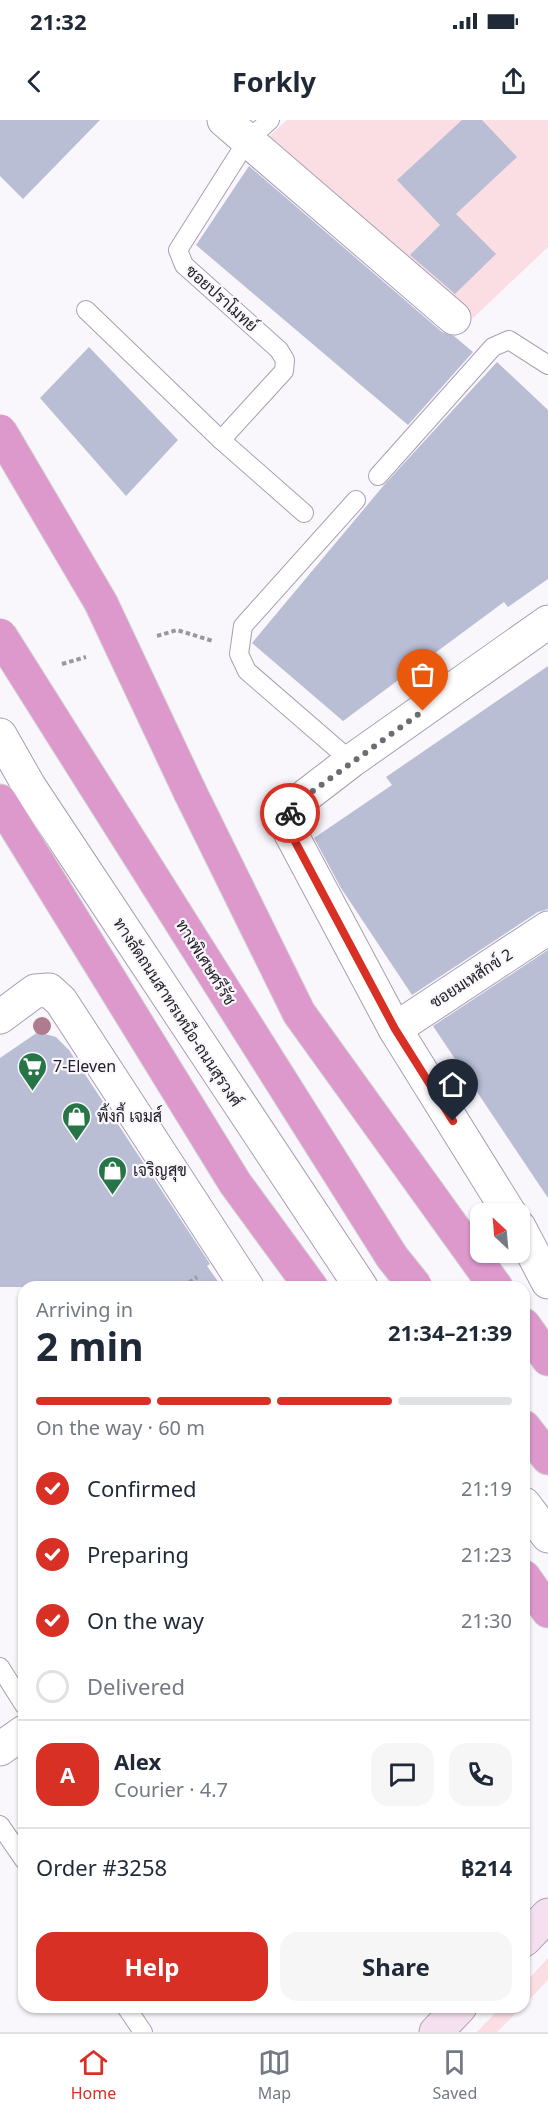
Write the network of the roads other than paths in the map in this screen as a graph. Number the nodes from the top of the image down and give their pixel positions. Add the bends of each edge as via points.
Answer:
1 (247, 127) edge
2 (86, 310) dead end
3 (454, 318) dead end
4 (548, 365) edge
5 (0, 431) edge
6 (221, 440) junction
7 (378, 476) dead end
8 (356, 500) dead end
9 (304, 513) dead end
10 (548, 622) edge
11 (0, 634) edge
12 (0, 735) edge
13 (351, 761) junction
14 (0, 801) edge
15 (548, 927) edge
16 (0, 1017) edge
17 (395, 1029) junction
18 (511, 1203) edge
19 (530, 1236) edge
20 (243, 1281) edge
21 (307, 1281) edge
22 (357, 1281) edge
23 (412, 1281) edge
24 (492, 1281) edge
25 (548, 1282) edge
26 (530, 1334) edge
27 (548, 1359) edge
28 (530, 1435) edge
29 (548, 1458) edge
30 (530, 1512) edge
31 (548, 1536) edge
32 (530, 1586) edge
33 (548, 1611) edge
34 (0, 1667) edge
35 (18, 1696) edge
36 (18, 1736) edge
37 (0, 1749) edge
38 (0, 1825) edge
39 (18, 1851) edge
40 (548, 1915) edge
41 (530, 1934) edge
42 (130, 2013) edge
43 (454, 2013) edge
44 (143, 2032) edge
45 (436, 2032) edge

1 - 3 street, ซอยปราโมทย์
1 - 6 lane, ซอยปราโมทย์ via 178,250 184,265 279,350 285,360 284,371
2 - 6 lane
4 - 7 lane via 509,340 493,347
5 - 24 highway, bridge via 101,603 299,1013
6 - 9 lane
8 - 13 lane via 243,626 239,654 248,671
10 - 13 street
11 - 23 highway, ทางพิเศษศรีรัช, bridge via 380,1237
12 - 22 street, ทางลัดถนนสาทรเหนือ-ถนนสุรวงศ์ via 29,786
13 - 17 street via 295,804 289,815 290,832
14 - 21 highway via 235,1183
15 - 17 street, ซอยมเหสักข์ 2
16 - 20 street via 35,991 49,990 60,1001
17 - 18 street
19 - 25 street
26 - 27 highway
28 - 29 highway
30 - 31 street
32 - 33 highway
34 - 35 lane
36 - 37 street
38 - 39 lane
40 - 41 main road
42 - 44 lane
43 - 45 main road

